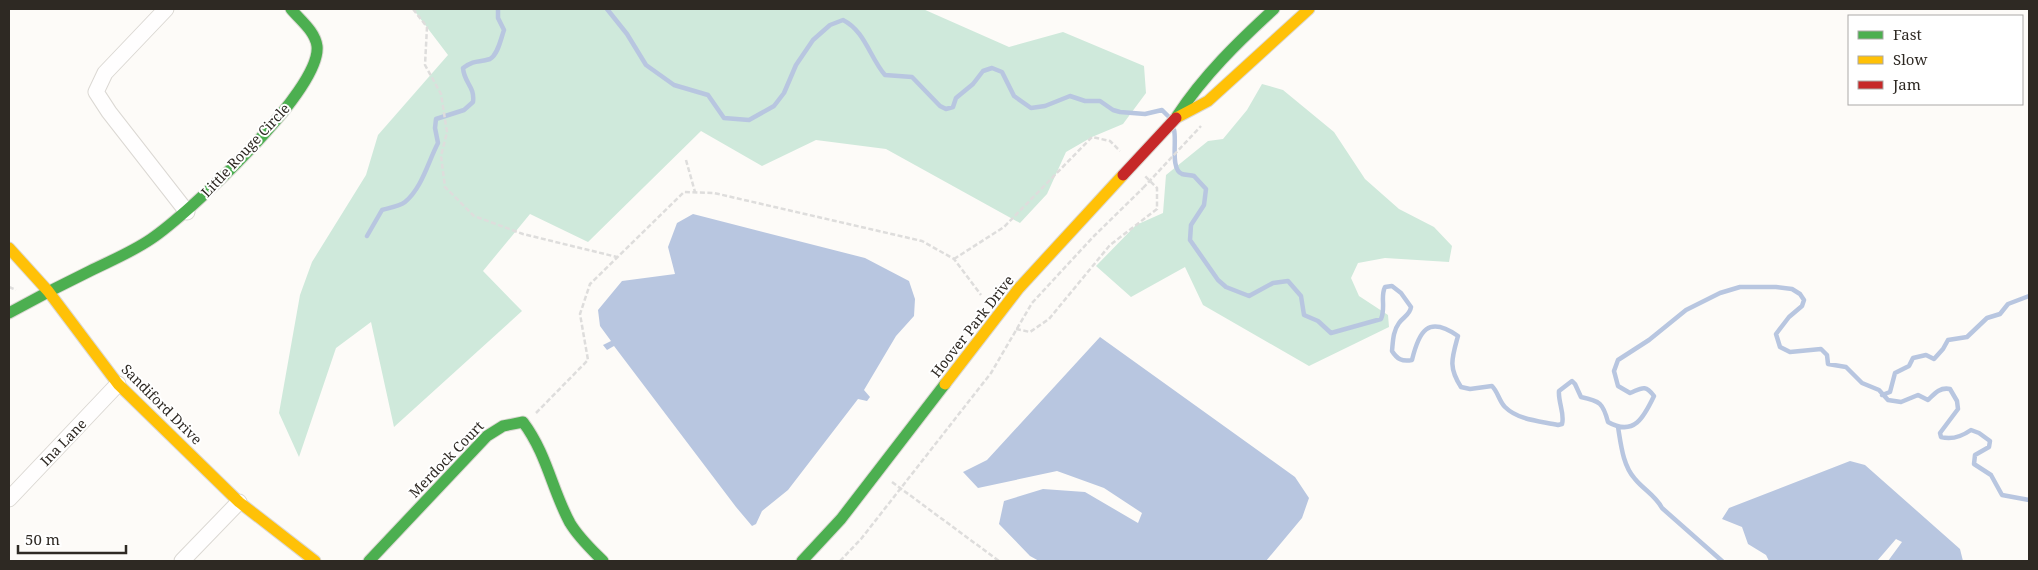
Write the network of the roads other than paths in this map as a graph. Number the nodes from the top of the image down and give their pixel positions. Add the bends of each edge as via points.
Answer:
1 (166, 9) edge
2 (291, 9) edge
3 (1274, 9) edge
4 (1309, 9) edge
5 (1176, 118) junction
6 (187, 212) junction
7 (9, 248) edge
8 (48, 291) junction
9 (9, 313) edge
10 (118, 384) junction
11 (9, 499) edge
12 (239, 502) junction
13 (182, 561) edge
14 (315, 561) edge
15 (369, 561) edge
16 (603, 561) edge
17 (802, 561) edge

1 - 6 street via 105,73 96,92 108,112
2 - 6 street, Little Rouge Circle via 313,36 317,47 315,62 304,84 276,121
3 - 5 street, Hoover Park Drive via 1194,90
4 - 5 street, Hoover Park Drive via 1208,101
5 - 17 street, Hoover Park Drive, bridge via 1019,288 841,519
6 - 8 street, Little Rouge Circle via 151,239
7 - 8 street, Sandiford Drive
8 - 9 street, Little Rouge Circle
8 - 10 street, Sandiford Drive
10 - 11 street, Ina Lane
10 - 12 street, Sandiford Drive
12 - 13 street
12 - 14 street, Sandiford Drive
15 - 16 street, Merdock Court via 487,436 499,426 513,422 522,422 532,433 568,518 585,544

